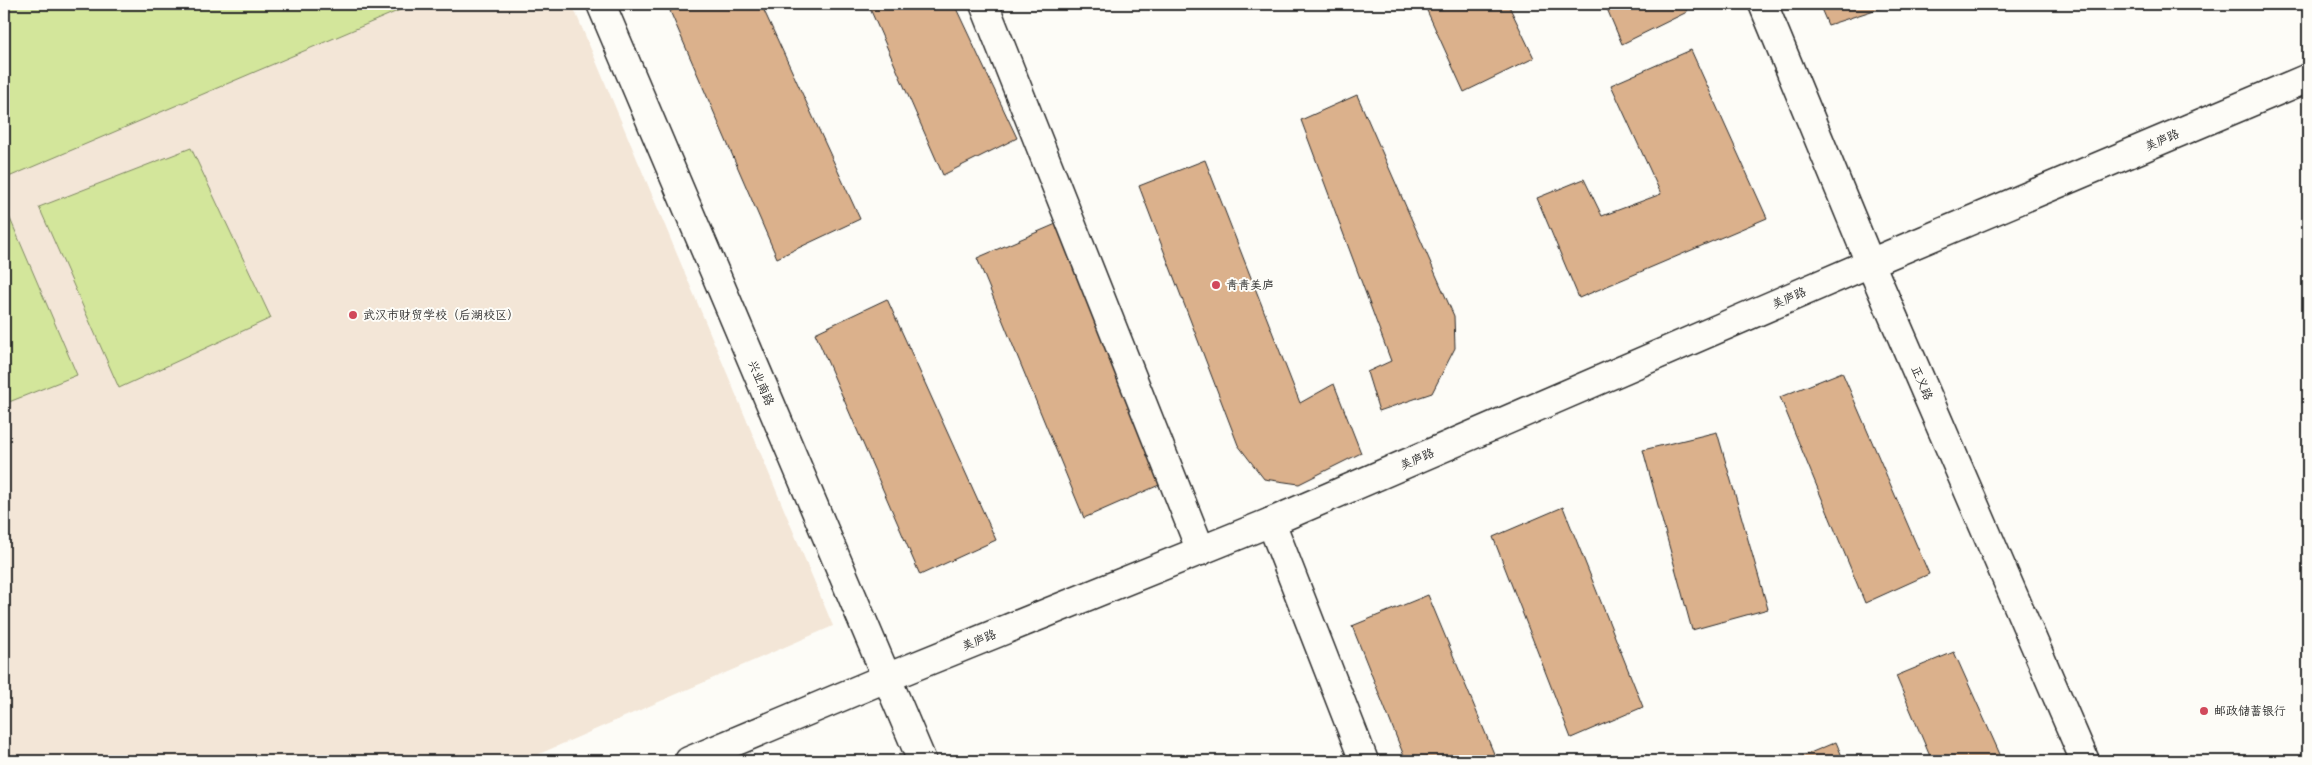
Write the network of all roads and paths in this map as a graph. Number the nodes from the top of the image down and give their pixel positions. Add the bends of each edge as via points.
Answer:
1 (601, 4) edge
2 (984, 4) edge
3 (1763, 4) edge
4 (2308, 78) edge
5 (1870, 263) junction
6 (1271, 522) junction
7 (1201, 551) junction
8 (886, 678) junction
9 (689, 761) edge
10 (922, 761) edge
11 (1364, 761) edge
12 (2085, 761) edge

1 - 8 street, 兴业南路
2 - 7 street
3 - 5 street, 正义路
4 - 5 street, 美庐路
5 - 6 street, 美庐路
5 - 12 street, 正义路
6 - 7 street, 美庐路
6 - 11 street
7 - 8 street, 美庐路
8 - 9 street, 美庐路
8 - 10 street, 兴业南路

